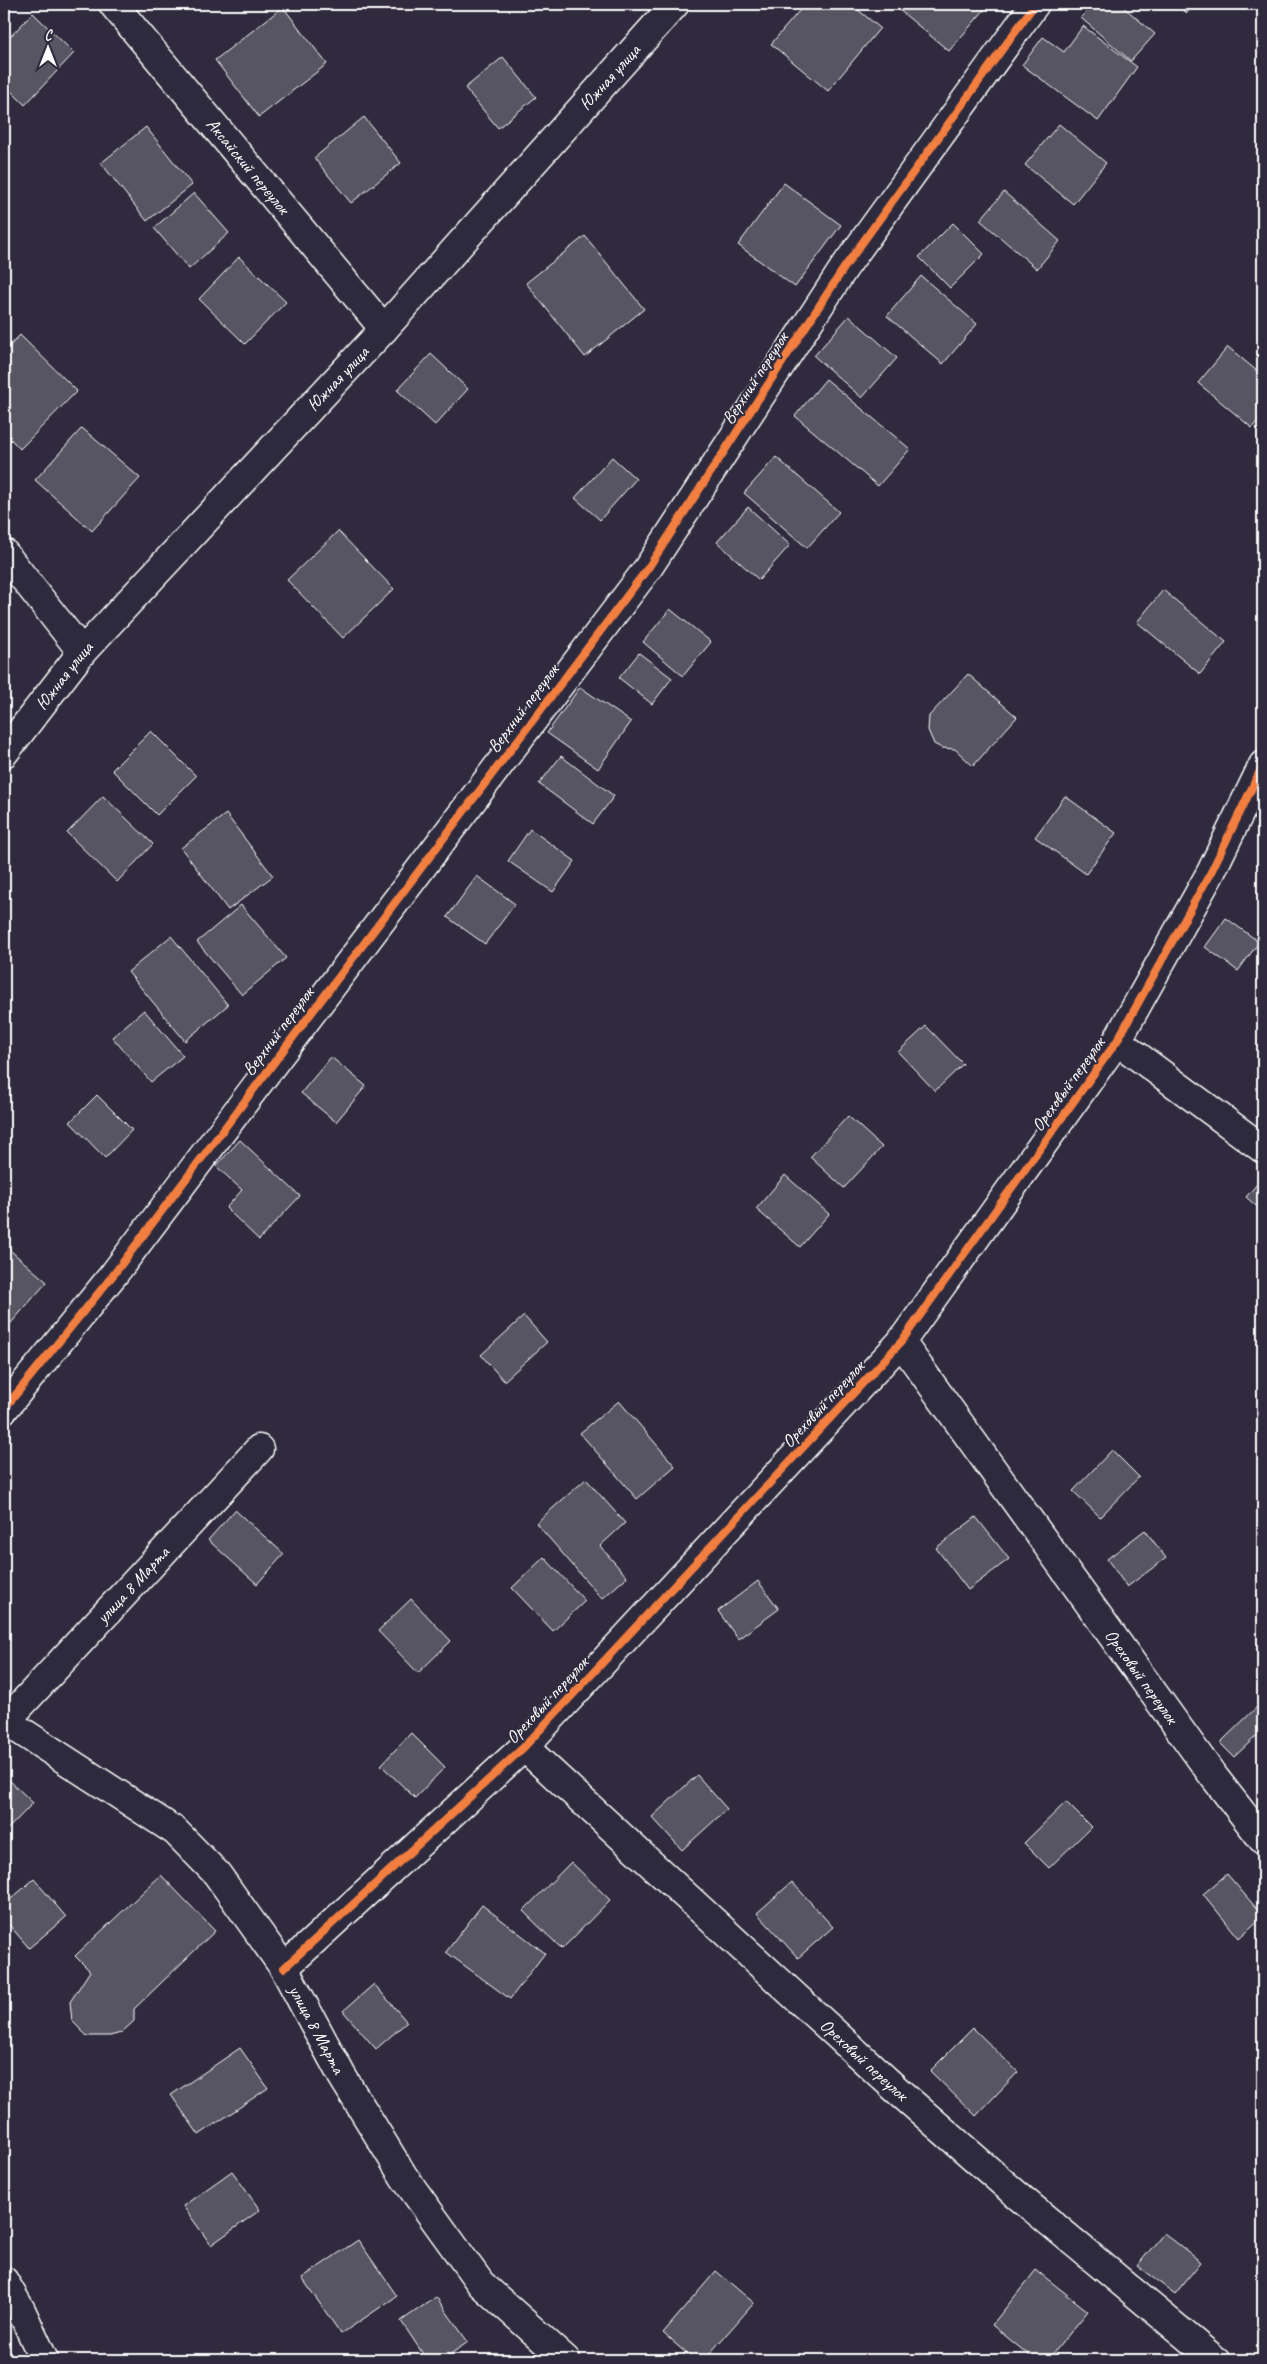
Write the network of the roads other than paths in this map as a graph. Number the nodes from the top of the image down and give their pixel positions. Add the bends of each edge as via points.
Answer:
1 (114, 4) edge
2 (1035, 4) edge
3 (664, 8) edge
4 (384, 328) junction
5 (4, 553) edge
6 (82, 652) junction
7 (4, 753) edge
8 (1263, 764) edge
9 (1118, 1041) junction
10 (1263, 1149) edge
11 (901, 1342) junction
12 (4, 1409) edge
13 (259, 1449) dead end
14 (5, 1720) edge
15 (524, 1747) junction
16 (1263, 1840) edge
17 (284, 1968) junction
18 (4, 2281) edge
19 (44, 2360) edge
20 (566, 2360) edge
21 (1215, 2360) edge

1 - 4 street, Аксайский переулок
2 - 12 street, Верхний переулок via 844,268 648,568 114,1274
3 - 4 street, Южная улица
4 - 6 street, Южная улица
5 - 6 street
6 - 7 street, Южная улица
8 - 9 street, Ореховый переулок via 1211,872
9 - 10 street
9 - 11 street, Ореховый переулок
11 - 15 street, Ореховый переулок
11 - 16 street, Ореховый переулок via 1211,1773
13 - 14 street, улица 8 Марта
14 - 17 street, улица 8 Марта via 174,1831 217,1874
15 - 17 street, Ореховый переулок
15 - 21 street, Ореховый переулок via 898,2091
17 - 20 street, улица 8 Марта via 342,2076 404,2177 475,2277
18 - 19 street

